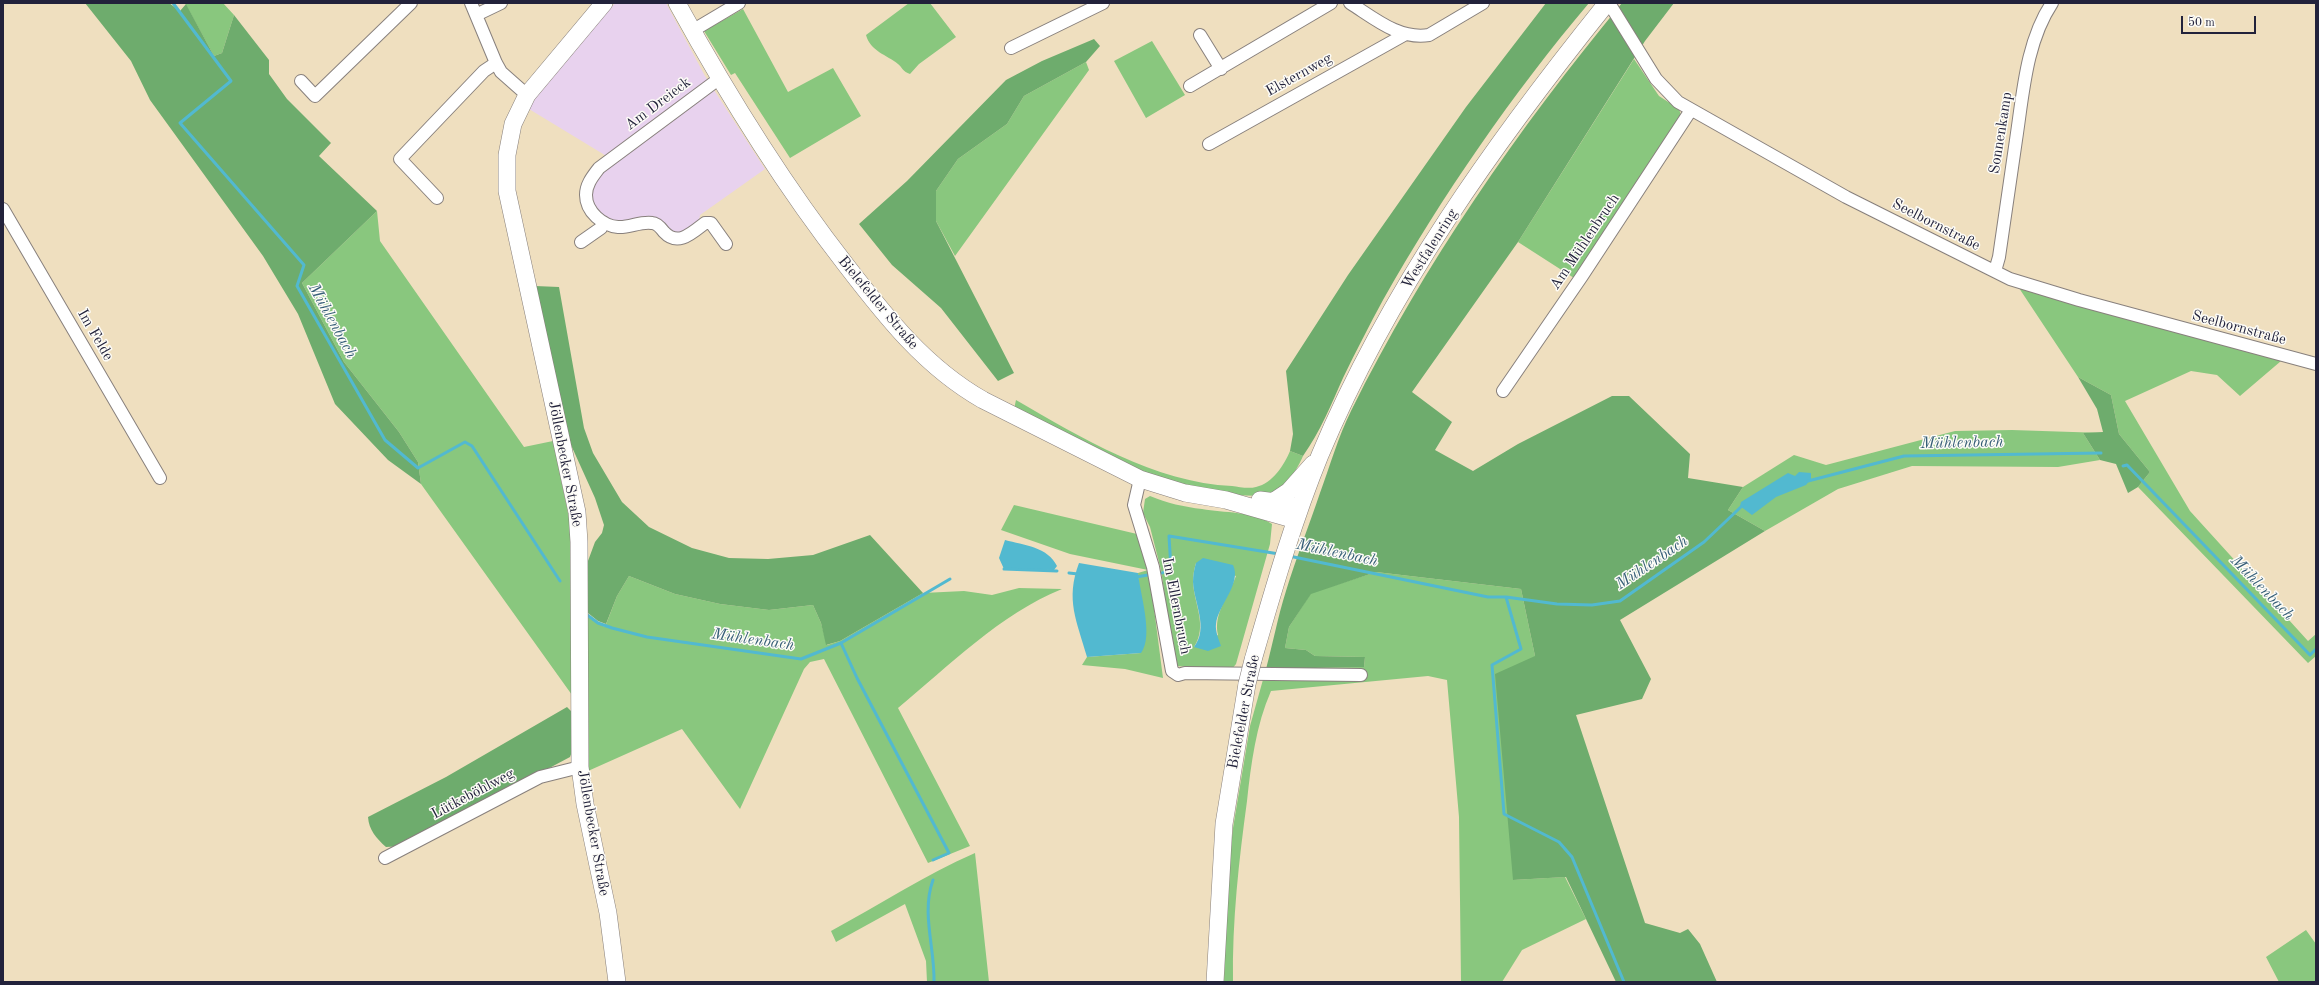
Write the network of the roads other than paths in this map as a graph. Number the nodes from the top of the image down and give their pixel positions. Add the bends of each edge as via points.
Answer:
1 (411, 3) edge
2 (471, 3) edge
3 (501, 3) edge
4 (604, 3) edge
5 (678, 3) edge
6 (739, 3) edge
7 (1103, 3) edge
8 (1331, 3) edge
9 (1350, 3) edge
10 (1483, 3) edge
11 (1608, 3) edge
12 (2052, 3) edge
13 (476, 15) junction
14 (692, 31) junction
15 (1200, 35) dead end
16 (1404, 35) junction
17 (1011, 48) dead end
18 (496, 63) junction
19 (1221, 69) junction
20 (720, 78) junction
21 (301, 81) dead end
22 (1190, 86) dead end
23 (524, 93) junction
24 (1691, 110) junction
25 (1209, 144) dead end
26 (437, 198) dead end
27 (3, 209) edge
28 (603, 222) junction
29 (581, 242) dead end
30 (726, 244) dead end
31 (1995, 271) junction
32 (2316, 364) edge
33 (1503, 391) dead end
34 (1320, 457) junction
35 (160, 478) dead end
36 (1140, 479) junction
37 (1226, 500) junction
38 (1274, 501) junction
39 (1298, 514) junction
40 (1361, 675) dead end
41 (580, 767) junction
42 (385, 858) dead end
43 (618, 982) edge
44 (1216, 982) edge

1 - 21 street via 315,96
2 - 13 street
3 - 13 street
4 - 23 main road, Jöllenbecker Straße
5 - 14 main road, Bielefelder Straße
6 - 14 street
7 - 17 street
8 - 19 street
9 - 16 street
10 - 16 street via 1429,35
11 - 24 street, Seelbornstraße via 1664,89
11 - 34 main road, Westfalenring via 1542,84 1490,157 1422,261 1366,358
12 - 31 street, Sonnenkamp via 2043,16 2032,47
13 - 18 street
14 - 20 main road, Bielefelder Straße
15 - 19 street
16 - 25 street, Elsternweg
18 - 23 street via 501,72
18 - 26 street via 484,71 400,159
19 - 22 street
20 - 28 street, Am Dreieck via 599,168 589,181 586,196 588,206
20 - 36 main road, Bielefelder Straße via 783,179 827,241 884,314 934,367 958,386 982,400
23 - 41 main road, Jöllenbecker Straße via 513,124 507,155 507,191 577,512
24 - 31 street, Seelbornstraße via 1846,197
24 - 33 street, Am Mühlenbruch
27 - 35 street, Im Felde
28 - 29 street via 601,228
28 - 30 street via 620,227 652,223 676,240 705,223 711,224
31 - 32 street, Seelbornstraße via 2010,279 2079,300
34 - 38 main road via 1289,491
34 - 39 main road, Westfalenring
36 - 37 main road, Bielefelder Straße via 1185,494
36 - 40 street, Im Ellernbruch via 1134,505 1153,567 1172,672 1178,676 1185,673
37 - 38 main road, Bielefelder Straße
37 - 39 main road, Bielefelder Straße
38 - 39 main road, Bielefelder Straße
39 - 44 main road, Bielefelder Straße, bridge via 1283,557 1248,684 1224,824
41 - 42 street, Lütkeböhlweg via 540,777
41 - 43 main road, Jöllenbecker Straße via 585,804 608,913

